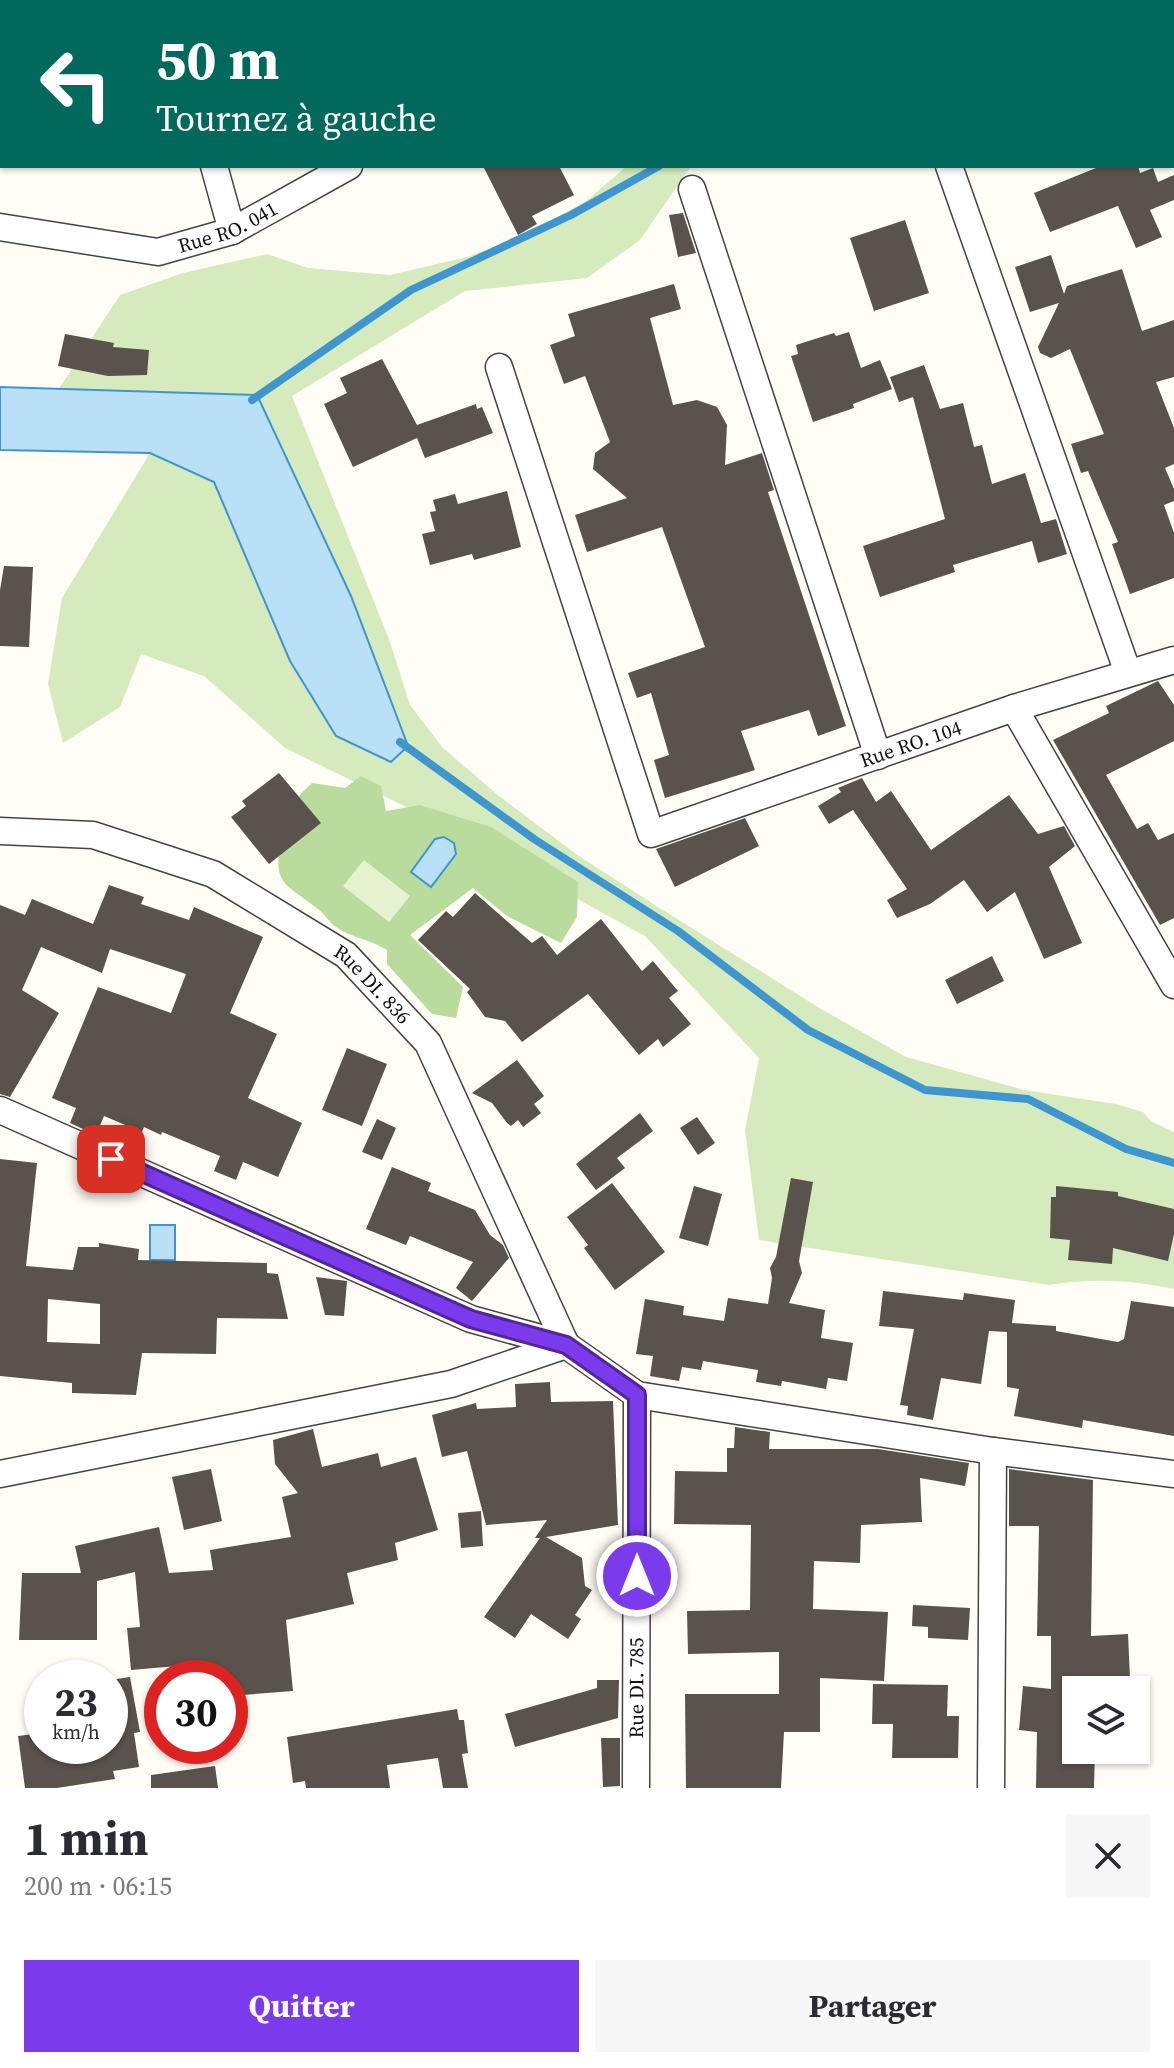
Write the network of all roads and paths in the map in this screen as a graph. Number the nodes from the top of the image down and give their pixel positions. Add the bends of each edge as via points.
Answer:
1 (215, 168) edge
2 (345, 168) edge
3 (950, 168) edge
4 (692, 189) dead end
5 (0, 227) edge
6 (232, 231) junction
7 (499, 367) dead end
8 (1171, 669) edge
9 (1128, 673) junction
10 (1014, 708) junction
11 (878, 756) junction
12 (0, 831) edge
13 (1174, 985) edge
14 (0, 1110) edge
15 (566, 1345) junction
16 (637, 1395) junction
17 (993, 1451) junction
18 (0, 1474) edge
19 (1174, 1474) edge
20 (636, 1788) edge
21 (991, 1788) edge

1 - 6 street
2 - 6 street, Rue RO. 041
3 - 9 street
4 - 11 street
5 - 6 street, Rue RO. 041 via 158,252
7 - 11 street, Rue RO. 104 via 651,834
8 - 9 street, Rue RO. 104
9 - 10 street, Rue RO. 104
10 - 11 street, Rue RO. 104
10 - 13 street
12 - 15 street, Rue DI. 836 via 93,835 213,874 346,955 428,1043
14 - 15 street via 471,1319
15 - 16 street
15 - 18 street via 451,1384
16 - 17 street
16 - 20 street, Rue DI. 785
17 - 19 street
17 - 21 street

